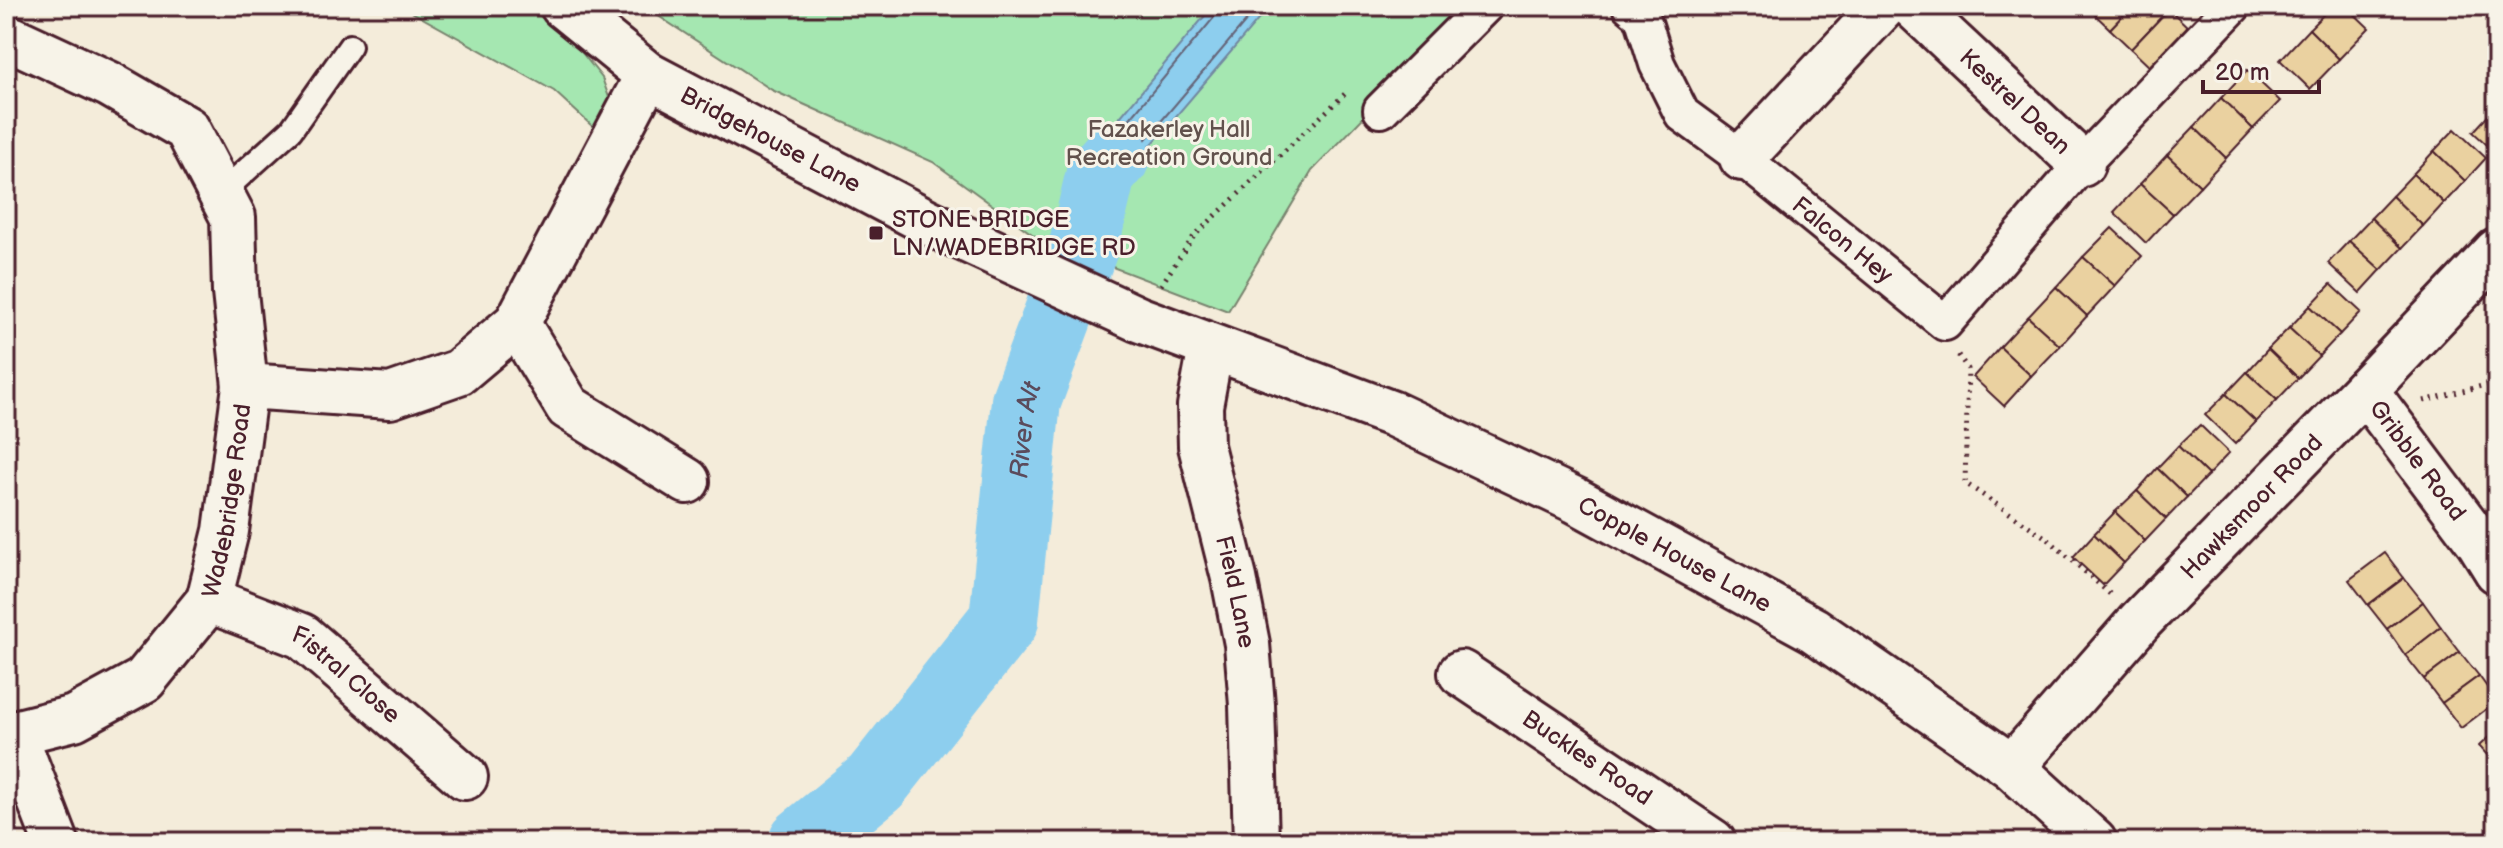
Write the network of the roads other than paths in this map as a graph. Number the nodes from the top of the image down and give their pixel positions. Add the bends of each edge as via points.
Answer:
1 (563, 6) edge
2 (1485, 6) edge
3 (1630, 6) edge
4 (1884, 6) edge
5 (1913, 6) edge
6 (2233, 6) edge
7 (6, 40) edge
8 (350, 46) dead end
9 (648, 75) junction
10 (1381, 110) dead end
11 (1742, 158) junction
12 (2082, 164) junction
13 (220, 194) junction
14 (2497, 251) edge
15 (517, 323) junction
16 (1945, 323) joint
17 (1211, 347) junction
18 (245, 386) junction
19 (2365, 390) junction
20 (687, 481) dead end
21 (2497, 571) edge
22 (209, 600) junction
23 (1461, 673) dead end
24 (10, 734) edge
25 (2012, 767) junction
26 (465, 777) dead end
27 (56, 842) edge
28 (1256, 842) edge
29 (1713, 842) edge
30 (2094, 842) edge

1 - 9 street, Bridgehouse Lane
2 - 10 street
3 - 11 street, Falcon Hey via 1642,16 1657,64 1682,114
4 - 11 street
5 - 12 street, Kestrel Dean
6 - 12 street, Kestrel Dean
7 - 13 street via 109,84 187,129
8 - 13 lane via 291,130
9 - 15 street, Wadebridge Road
9 - 17 street, Bridgehouse Lane via 926,221
11 - 16 street, Falcon Hey
12 - 16 street, Kestrel Dean
13 - 18 street via 233,217
14 - 19 street, Hawksmoor Road
15 - 18 street, Wadebridge Road via 459,372 390,396
15 - 20 street via 568,407
17 - 25 street, Copple House Lane via 1393,414 1575,500 1814,630
17 - 28 street, Field Lane via 1200,406 1201,446 1247,644
18 - 22 street, Wadebridge Road via 226,531
19 - 21 street, Gribble Road
19 - 25 street, Hawksmoor Road via 2140,621
22 - 24 street, Wadebridge Road via 144,680 74,718
22 - 26 street, Fistral Close via 302,636
23 - 29 street, Buckles Road
24 - 27 street
25 - 30 street, Copple House Lane

